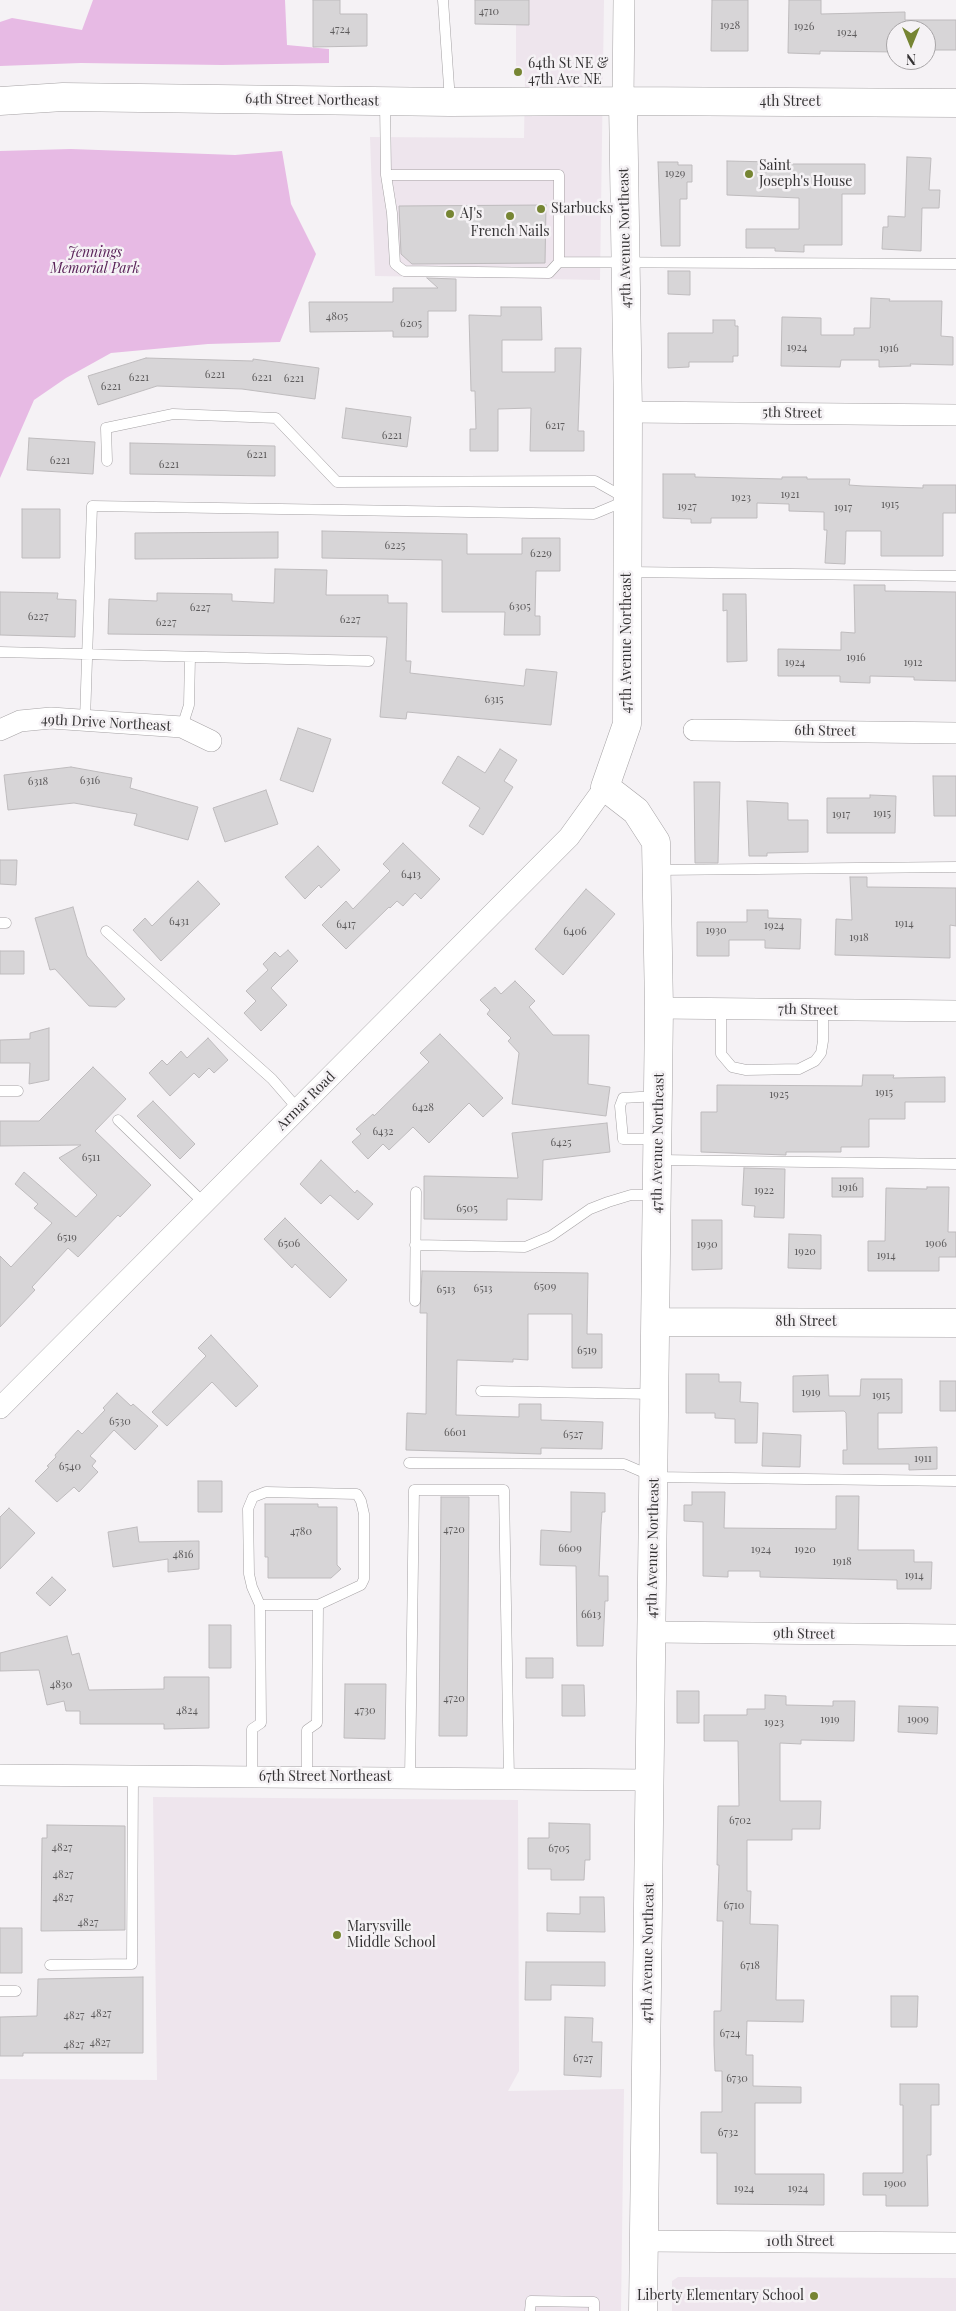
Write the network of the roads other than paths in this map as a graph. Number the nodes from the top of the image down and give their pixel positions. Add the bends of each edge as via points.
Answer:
1 (443, 0) edge
2 (624, 0) edge
3 (384, 101) junction
4 (623, 101) junction
5 (0, 102) edge
6 (450, 102) junction
7 (956, 104) edge
8 (386, 175) junction
9 (559, 262) junction
10 (626, 262) junction
11 (956, 264) edge
12 (628, 412) junction
13 (956, 415) edge
14 (107, 461) dead end
15 (628, 500) junction
16 (628, 572) junction
17 (956, 576) edge
18 (0, 652) edge
19 (87, 654) junction
20 (190, 657) junction
21 (368, 661) dead end
22 (85, 720) junction
23 (182, 727) junction
24 (0, 730) edge
25 (694, 730) dead end
26 (956, 733) edge
27 (211, 741) dead end
28 (605, 787) junction
29 (956, 867) edge
30 (657, 870) junction
31 (106, 931) dead end
32 (659, 1008) junction
33 (721, 1009) junction
34 (823, 1010) junction
35 (956, 1011) edge
36 (0, 1091) edge
37 (18, 1091) dead end
38 (658, 1096) junction
39 (298, 1109) junction
40 (118, 1120) dead end
41 (658, 1149) junction
42 (956, 1164) edge
43 (416, 1192) dead end
44 (657, 1196) junction
45 (204, 1203) junction
46 (415, 1245) junction
47 (415, 1301) dead end
48 (656, 1322) junction
49 (956, 1323) edge
50 (481, 1391) dead end
51 (655, 1394) junction
52 (0, 1408) edge
53 (409, 1463) dead end
54 (654, 1477) junction
55 (956, 1481) edge
56 (260, 1606) junction
57 (318, 1606) junction
58 (652, 1632) junction
59 (956, 1635) edge
60 (0, 1775) edge
61 (133, 1776) junction
62 (252, 1777) junction
63 (307, 1777) junction
64 (410, 1778) junction
65 (509, 1779) junction
66 (650, 1780) junction
67 (50, 1965) dead end
68 (0, 1991) edge
69 (16, 1991) dead end
70 (644, 2241) junction
71 (956, 2243) edge
72 (530, 2311) edge
73 (594, 2311) edge
74 (643, 2311) edge

1 - 6 lane
2 - 4 street, 47th Avenue Northeast
3 - 5 street, 64th Street Northeast via 63,97
3 - 6 street, 64th Street Northeast
3 - 8 lane
4 - 6 street, 64th Street Northeast
4 - 7 street, 4th Street
4 - 10 street, 47th Avenue Northeast
8 - 9 lane via 559,175
8 - 9 lane via 395,264 404,272 549,273
9 - 10 lane
10 - 11 lane
10 - 12 street, 47th Avenue Northeast
12 - 13 street, 5th Street
12 - 15 street, 47th Avenue Northeast
14 - 15 lane via 106,428 173,414 276,418 337,482 595,481
15 - 16 street, 47th Avenue Northeast
15 - 19 lane via 594,514 92,506
16 - 17 lane
16 - 28 street, 47th Avenue Northeast via 627,724
18 - 19 lane
19 - 20 lane
19 - 22 lane
20 - 21 lane
20 - 23 lane via 189,705
22 - 23 street, 49th Drive Northeast
22 - 24 street, 49th Drive Northeast via 28,720
23 - 27 street, 49th Drive Northeast
25 - 26 street, 6th Street
28 - 30 street, 47th Avenue Northeast via 636,811 656,842
28 - 39 street, Armar Road via 569,837
29 - 30 lane
30 - 32 street, 47th Avenue Northeast
31 - 39 lane via 272,1079
32 - 33 street, 7th Street
32 - 38 street, 47th Avenue Northeast
33 - 34 street, 7th Street
33 - 34 lane via 721,1054 732,1067 746,1070 800,1069 816,1061 822,1047
34 - 35 street, 7th Street
36 - 37 lane
38 - 41 street, 47th Avenue Northeast
38 - 41 lane via 623,1098 620,1106 623,1139
39 - 45 street, Armar Road
40 - 45 lane
41 - 42 lane
41 - 44 street, 47th Avenue Northeast
43 - 46 lane
44 - 46 lane via 631,1195 608,1202 526,1247
44 - 48 street, 47th Avenue Northeast
45 - 52 street, Armar Road
46 - 47 lane
48 - 49 street, 8th Street
48 - 51 street, 47th Avenue Northeast
50 - 51 lane
51 - 54 street, 47th Avenue Northeast
53 - 54 lane via 624,1464
54 - 55 lane
54 - 58 street, 47th Avenue Northeast
56 - 57 lane
56 - 57 lane via 249,1574 248,1509 253,1497 266,1492 357,1494 364,1514 364,1579 361,1585
56 - 62 lane via 261,1723 252,1728
57 - 63 lane via 317,1723 307,1730
58 - 59 street, 9th Street
58 - 66 street, 47th Avenue Northeast
60 - 61 street, 67th Street Northeast
61 - 62 street, 67th Street Northeast
61 - 67 lane via 132,1964
62 - 63 street, 67th Street Northeast
63 - 64 street, 67th Street Northeast
64 - 65 street, 67th Street Northeast
64 - 65 lane via 414,1490 504,1490
65 - 66 street, 67th Street Northeast
66 - 70 street, 47th Avenue Northeast
68 - 69 lane
70 - 71 street, 10th Street
70 - 74 street, 47th Avenue Northeast
72 - 73 lane via 530,2301 594,2302

